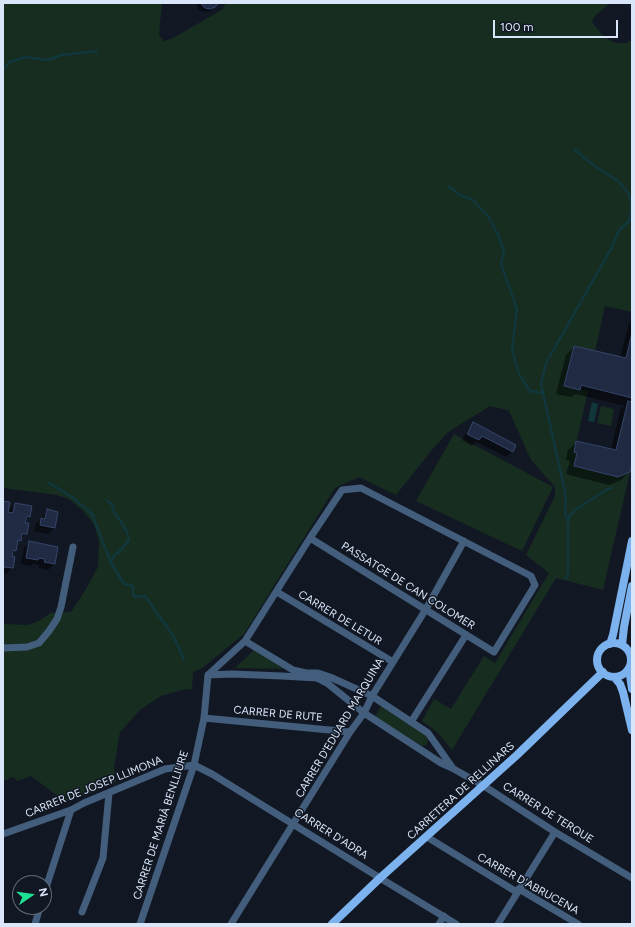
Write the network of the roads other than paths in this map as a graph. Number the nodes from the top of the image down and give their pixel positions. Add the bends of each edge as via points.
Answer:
1 (310, 538) junction
2 (464, 541) junction
3 (632, 541) edge
4 (73, 547) dead end
5 (632, 586) edge
6 (277, 592) junction
7 (426, 609) junction
8 (466, 635) junction
9 (245, 641) junction
10 (610, 644) junction
11 (622, 645) junction
12 (3, 648) edge
13 (392, 662) junction
14 (629, 669) junction
15 (603, 672) junction
16 (208, 675) junction
17 (614, 677) junction
18 (632, 689) edge
19 (372, 696) junction
20 (364, 713) junction
21 (204, 718) junction
22 (411, 722) junction
23 (632, 730) edge
24 (350, 732) junction
25 (432, 739) junction
26 (421, 749) junction
27 (194, 765) junction
28 (452, 768) junction
29 (484, 786) junction
30 (109, 793) junction
31 (70, 810) junction
32 (294, 824) junction
33 (555, 832) junction
34 (3, 834) edge
35 (427, 837) junction
36 (50, 875) edge
37 (380, 878) junction
38 (632, 878) edge
39 (519, 889) junction
40 (82, 912) dead end
41 (444, 916) junction
42 (140, 924) edge
43 (231, 924) edge
44 (332, 924) edge
45 (439, 924) edge
46 (456, 924) edge
47 (498, 924) edge
48 (578, 924) edge

1 - 2 street via 342,490 361,488
1 - 6 street
1 - 7 street, PASSATGE DE CAN COLOMER
2 - 7 street, CARRER D'EDUARD MARQUINA
2 - 8 street, PASSATGE DE CAN COLOMER via 531,576 534,585 494,652
3 - 10 street
4 - 12 street via 64,595 57,619 49,631 39,643 27,647
5 - 11 street
6 - 9 street
6 - 13 street, CARRER DE LETUR
7 - 8 street, PASSATGE DE CAN COLOMER
7 - 13 street, CARRER D'EDUARD MARQUINA
8 - 22 street
9 - 16 street
9 - 19 street, CARRER DE TERQUE via 293,670 318,673
10 - 11 street
10 - 15 street via 601,650 598,657 598,665
11 - 14 street via 630,656
13 - 19 street, CARRER D'EDUARD MARQUINA
14 - 17 street
14 - 18 street
15 - 17 street
15 - 29 street, CARRETERA DE RELLINARS
16 - 20 street, CARRER DE TERQUE via 317,678
16 - 21 street, CARRER DE MARIÀ BENLLIURE
17 - 23 street via 623,692
19 - 20 street, CARRER D'EDUARD MARQUINA
19 - 22 street, CARRER DE TERQUE
20 - 24 street, CARRER D'EDUARD MARQUINA
20 - 26 street, CARRER DE TERQUE
21 - 24 street, CARRER DE RUTE
21 - 27 street, CARRER DE MARIÀ BENLLIURE
22 - 25 street, CARRER DE TERQUE
24 - 32 street, CARRER D'EDUARD MARQUINA
25 - 26 street via 430,747
25 - 28 street, CARRER DE TERQUE
26 - 28 street, CARRER DE TERQUE
27 - 30 street, CARRER DE JOSEP LLIMONA via 166,769
27 - 32 street, CARRER D'ADRA
27 - 42 street, CARRER DE MARIÀ BENLLIURE
28 - 29 street, CARRER DE TERQUE
29 - 33 street, CARRER DE TERQUE
29 - 35 street, CARRETERA DE RELLINARS
30 - 31 street, CARRER DE JOSEP LLIMONA
30 - 40 street via 103,858
31 - 34 street, CARRER DE JOSEP LLIMONA
31 - 36 street
32 - 37 street, CARRER D'ADRA
32 - 43 street, CARRER D'EDUARD MARQUINA
33 - 38 street, CARRER DE TERQUE
33 - 39 street
35 - 37 street, CARRETERA DE RELLINARS
35 - 39 street, CARRER D'ABRUCENA via 515,891
37 - 41 street, CARRER D'ADRA
37 - 44 street, CARRETERA DE RELLINARS
39 - 47 street
39 - 48 street, CARRER D'ABRUCENA
41 - 45 street
41 - 46 street, CARRER D'ADRA

